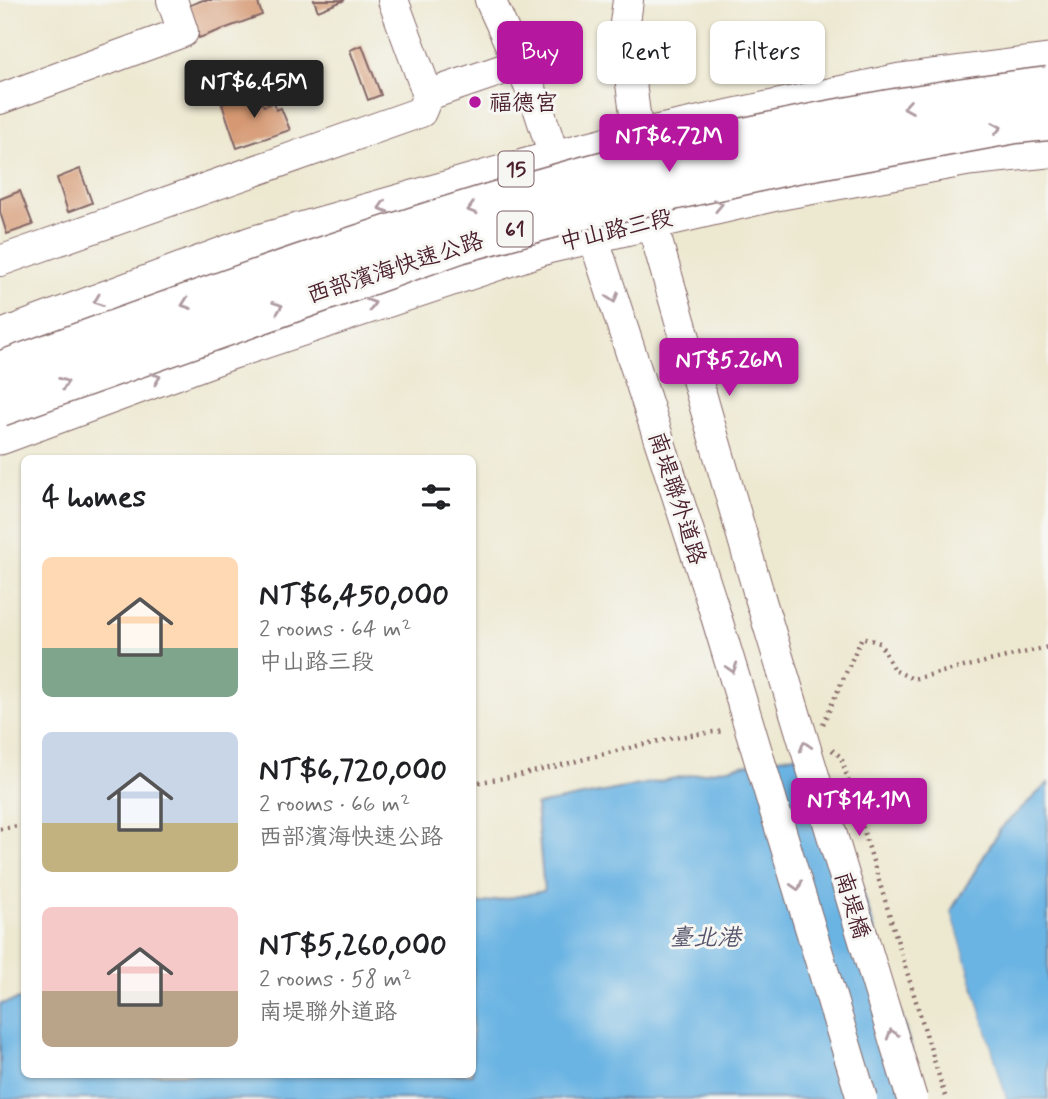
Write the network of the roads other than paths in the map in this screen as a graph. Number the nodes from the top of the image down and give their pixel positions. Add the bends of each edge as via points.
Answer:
1 (172, 0) edge
2 (393, 0) edge
3 (490, 0) edge
4 (628, 0) edge
5 (500, 21) edge
6 (1048, 63) edge
7 (497, 71) edge
8 (528, 84) edge
9 (1048, 86) edge
10 (428, 95) junction
11 (0, 99) edge
12 (1048, 121) edge
13 (637, 138) junction
14 (1048, 149) edge
15 (555, 159) junction
16 (651, 220) junction
17 (592, 233) junction
18 (0, 261) edge
19 (0, 339) edge
20 (0, 371) edge
21 (0, 407) edge
22 (0, 436) edge
23 (712, 603) joint
24 (862, 1099) edge
25 (912, 1099) edge

1 - 11 street via 183,32
2 - 10 street
3 - 5 street, 南堤聯外道路
4 - 13 street via 624,31
6 - 13 main road, 15 via 900,82
7 - 10 street
8 - 15 street, 南堤聯外道路
9 -> 20 highway, 西部濱海快速公路 / 61, bridge via 869,113 576,178 352,245
10 - 18 street via 421,111
21 -> 12 highway, 西部濱海快速公路 / 61, bridge via 447,248 580,211 796,164
13 - 15 main road, 15
13 - 16 street
16 -> 14 main road, 中山路三段 via 968,157
15 - 17 street, 南堤聯外道路
15 -> 19 main road, 15 via 252,245
16 - 17 main road, 中山路三段
25 -> 16 street, 南堤橋, bridge
22 -> 17 main road, 中山路三段 via 230,351
17 -> 23 street, 南堤聯外道路
23 -> 24 street, 南堤橋, bridge

